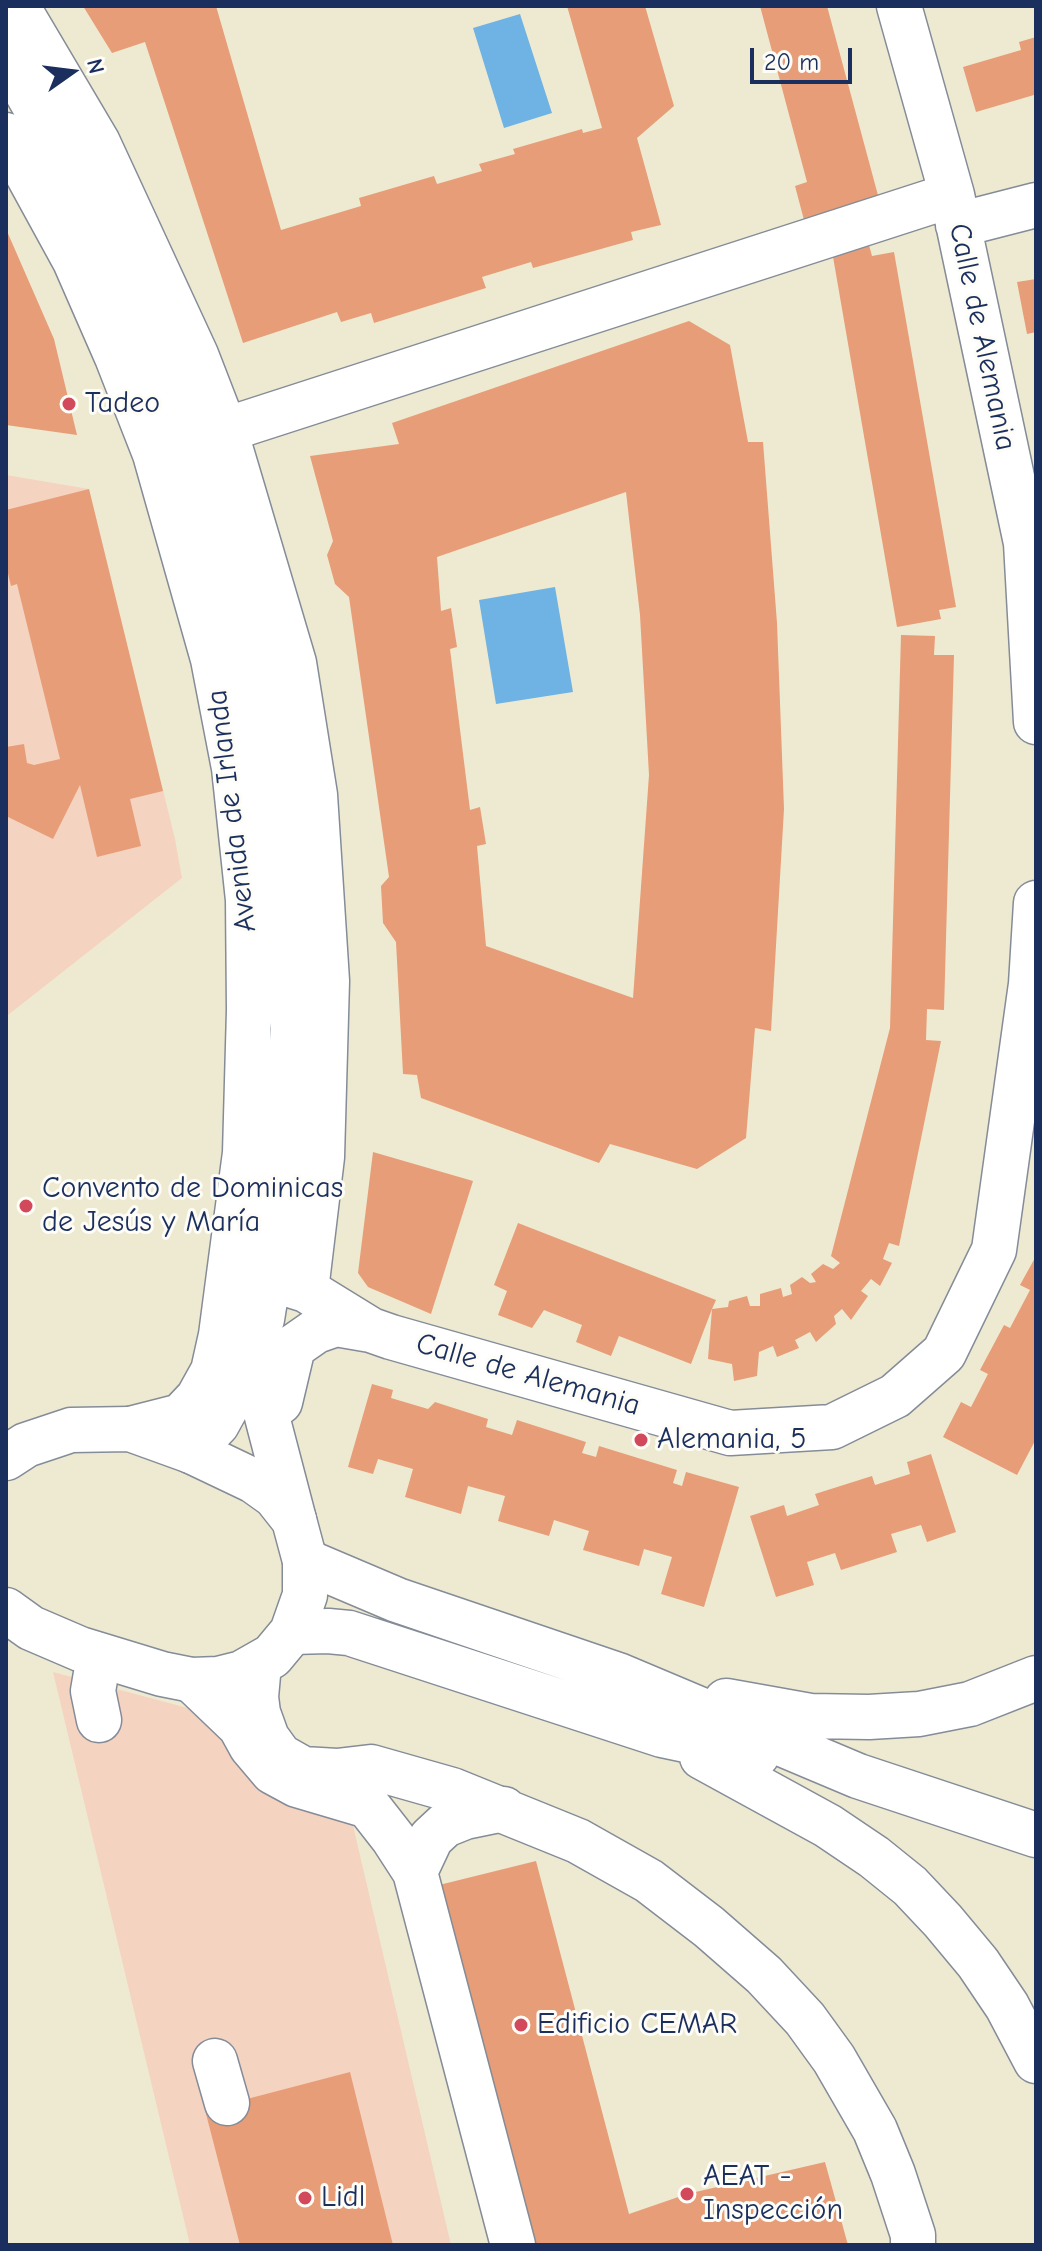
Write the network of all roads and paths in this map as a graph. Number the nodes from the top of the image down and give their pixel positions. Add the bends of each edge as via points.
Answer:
1 (17, 6) edge
2 (899, 6) edge
3 (6, 56) edge
4 (6, 135) edge
5 (1036, 205) edge
6 (955, 210) junction
7 (225, 430) junction
8 (1036, 722) edge
9 (1036, 903) edge
10 (322, 1136) junction
11 (281, 1202) junction
12 (279, 1296) junction
13 (371, 1330) junction
14 (130, 1429) junction
15 (273, 1447) junction
16 (191, 1451) junction
17 (6, 1458) edge
18 (300, 1540) junction
19 (6, 1610) edge
20 (292, 1632) junction
21 (99, 1656) junction
22 (259, 1664) junction
23 (618, 1675) junction
24 (1036, 1678) edge
25 (192, 1680) junction
26 (99, 1720) dead end
27 (662, 1735) junction
28 (858, 1776) junction
29 (504, 1809) junction
30 (1036, 1835) edge
31 (415, 1872) junction
32 (215, 2061) dead end
33 (1036, 2061) edge
34 (227, 2103) dead end
35 (513, 2245) edge
36 (913, 2245) edge

1 - 7 main road, Avenida de Irlanda via 98,143
2 - 6 main road, Calle de Alemania
3 - 11 main road, Avenida de Irlanda via 114,262 189,444 229,571 276,802 287,915 293,1029
4 - 14 main road, Avenida de Irlanda via 75,261 155,454 213,659 234,768 248,900 245,1153 213,1371 181,1416
5 - 6 main road
6 - 7 main road
6 - 8 main road, Calle de Alemania via 1026,543
7 - 10 main road, Avenida de Irlanda via 294,663 315,795 327,981
9 - 13 main road, Calle de Alemania via 1031,984 994,1250 944,1353 895,1396 832,1427 730,1433
10 - 11 main road, Avenida de Irlanda
10 - 12 main road, Avenida de Irlanda via 318,1199
11 - 12 main road, Avenida de Irlanda
12 - 13 main road, Calle de Alemania
12 - 15 main road, Avenida de Irlanda via 265,1409
12 - 16 main road, Avenida de Irlanda via 217,1424
13 - 15 main road, Avenida de Irlanda via 336,1324 293,1347
14 - 16 main road
14 - 17 main road via 71,1430 26,1445
15 - 18 main road, Avenida de Irlanda
16 - 18 main road via 275,1496
18 - 20 main road, Avenida de Irlanda via 305,1595
18 - 23 main road via 397,1600
19 - 21 main road via 31,1628
20 - 22 main road
20 - 27 main road via 349,1633
21 - 25 main road
21 - 26 main road via 93,1691
22 - 25 main road via 230,1676
22 - 29 main road via 258,1713 280,1756 303,1769 371,1767
23 - 24 main road via 753,1707 810,1716 869,1717 970,1704
23 - 28 main road
25 - 31 main road via 240,1726 273,1772 297,1785 368,1806
27 - 28 main road
27 - 33 main road via 828,1826 910,1886 978,1963
28 - 30 main road
29 - 31 main road via 445,1825 431,1838
29 - 36 main road via 578,1841 649,1881 764,1975 834,2059 875,2130
31 - 35 main road
32 - 34 main road

